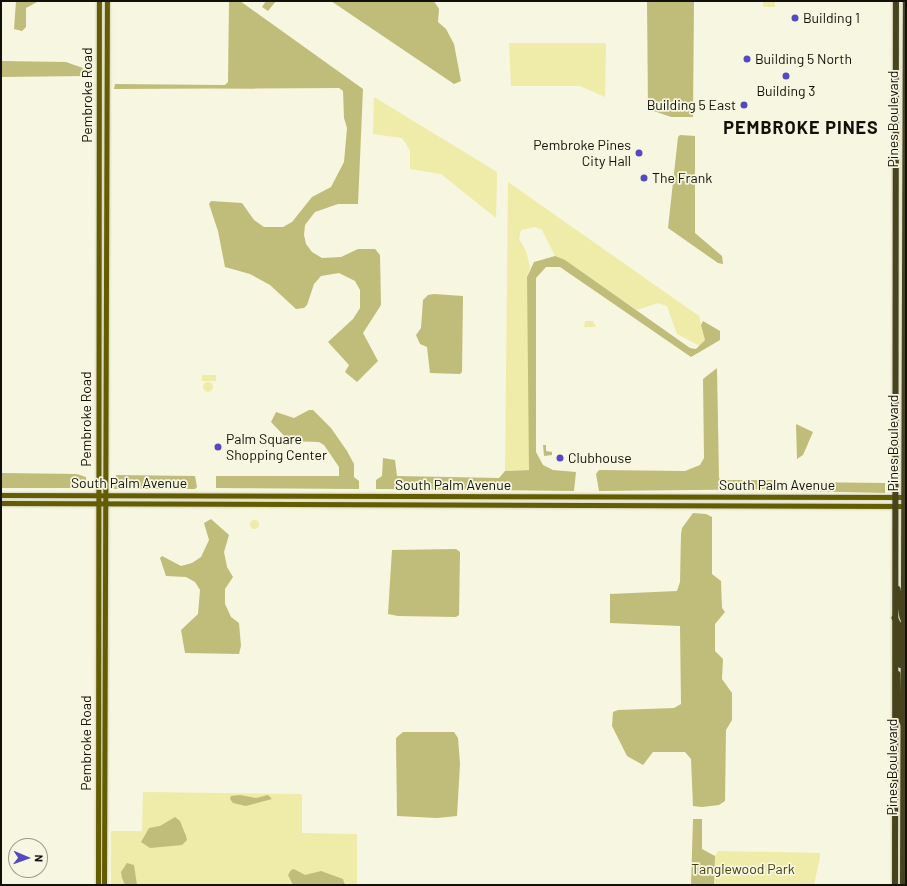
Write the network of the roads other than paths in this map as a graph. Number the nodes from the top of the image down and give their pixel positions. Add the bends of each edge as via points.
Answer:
1 (99, 1) edge
2 (107, 1) edge
3 (896, 1) edge
4 (906, 1) edge
5 (895, 115) junction
6 (895, 124) junction
7 (905, 126) edge
8 (905, 142) junction
9 (1, 494) edge
10 (98, 494) junction
11 (106, 495) junction
12 (894, 497) junction
13 (905, 497) edge
14 (1, 503) edge
15 (98, 504) junction
16 (106, 504) junction
17 (894, 506) junction
18 (905, 506) edge
19 (894, 565) junction
20 (895, 618) junction
21 (904, 620) junction
22 (895, 658) junction
23 (904, 673) junction
24 (904, 724) junction
25 (895, 725) junction
26 (904, 768) junction
27 (98, 885) edge
28 (104, 885) edge
29 (895, 885) edge
30 (903, 885) edge

1 - 10 main road, Pembroke Road
2 - 11 main road, Pembroke Road
3 - 5 highway, Pines Boulevard
4 - 7 highway, Pines Boulevard
5 - 6 highway, Pines Boulevard
5 - 7 highway
6 - 8 highway
6 - 12 highway, Pines Boulevard
7 - 8 highway, Pines Boulevard
8 - 13 highway, Pines Boulevard
9 - 10 main road, South Palm Avenue
10 - 11 main road, South Palm Avenue
10 - 15 main road, Pembroke Road
11 - 12 main road, South Palm Avenue
11 - 16 main road, Pembroke Road
12 - 13 main road, South Palm Avenue
12 - 17 highway, Pines Boulevard
13 - 18 highway, Pines Boulevard
14 - 15 main road, South Palm Avenue
15 - 16 main road, South Palm Avenue
15 - 27 main road, Pembroke Road
16 - 17 main road, South Palm Avenue
16 - 28 main road, Pembroke Road
17 - 18 main road, South Palm Avenue
17 - 19 highway, Pines Boulevard
18 - 21 highway, Pines Boulevard
19 - 20 highway, Pines Boulevard
19 - 21 highway via 900,612
20 - 22 highway, Pines Boulevard
20 - 23 highway via 899,625 900,660
21 - 23 highway, Pines Boulevard
22 - 24 highway via 899,682 899,715
22 - 25 highway, Pines Boulevard
23 - 24 highway, Pines Boulevard
24 - 26 highway, Pines Boulevard
25 - 26 highway via 900,730
25 - 29 highway, Pines Boulevard
26 - 30 highway, Pines Boulevard

